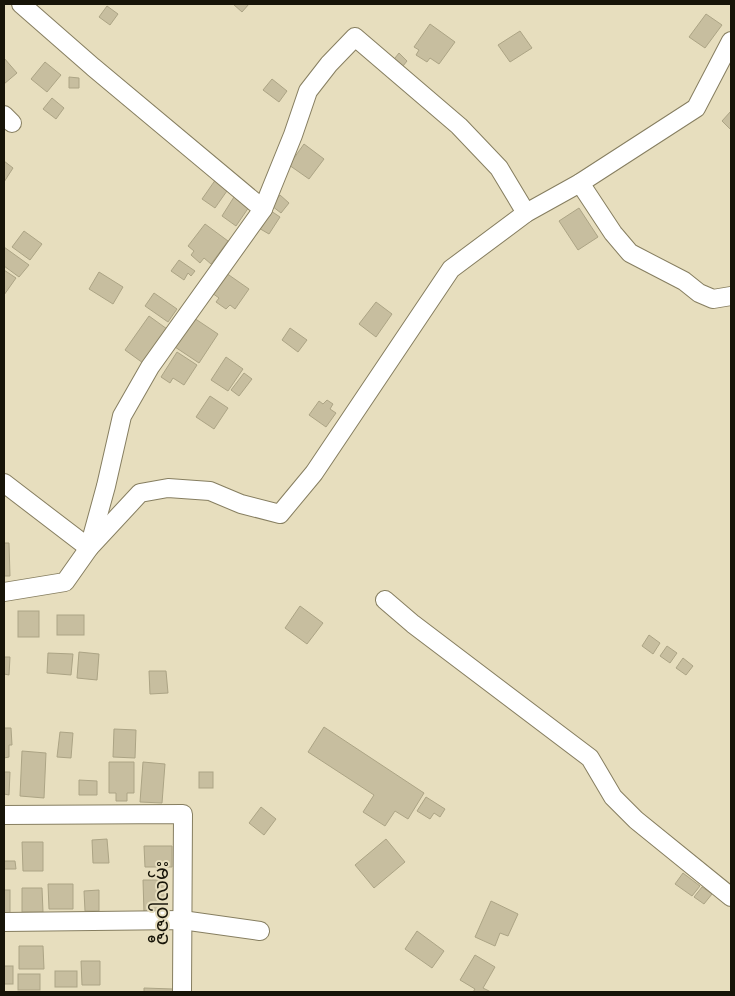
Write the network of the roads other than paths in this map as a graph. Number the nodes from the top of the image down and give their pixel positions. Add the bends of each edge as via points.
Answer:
1 (21, 4) edge
2 (731, 41) edge
3 (580, 182) junction
4 (263, 210) junction
5 (526, 213) junction
6 (731, 296) edge
7 (4, 483) edge
8 (89, 548) junction
9 (4, 592) edge
10 (385, 600) dead end
11 (4, 815) edge
12 (731, 897) edge
13 (182, 920) junction
14 (4, 922) edge
15 (260, 931) dead end
16 (182, 992) edge

1 - 4 street
2 - 3 street via 696,108
3 - 5 street
3 - 6 street via 630,253 713,299
4 - 5 street via 308,91 355,37 459,126 498,168
4 - 8 street via 150,367 122,416
5 - 8 street via 451,269 314,473 280,514 241,504 210,490 168,488 140,493
7 - 8 street
8 - 9 street via 65,582
10 - 12 street via 590,758 613,797 636,820
11 - 13 street, ဇီဇဝါလမ်း via 183,814
13 - 14 street
13 - 15 street
13 - 16 street, ဇီဇဝါလမ်း

